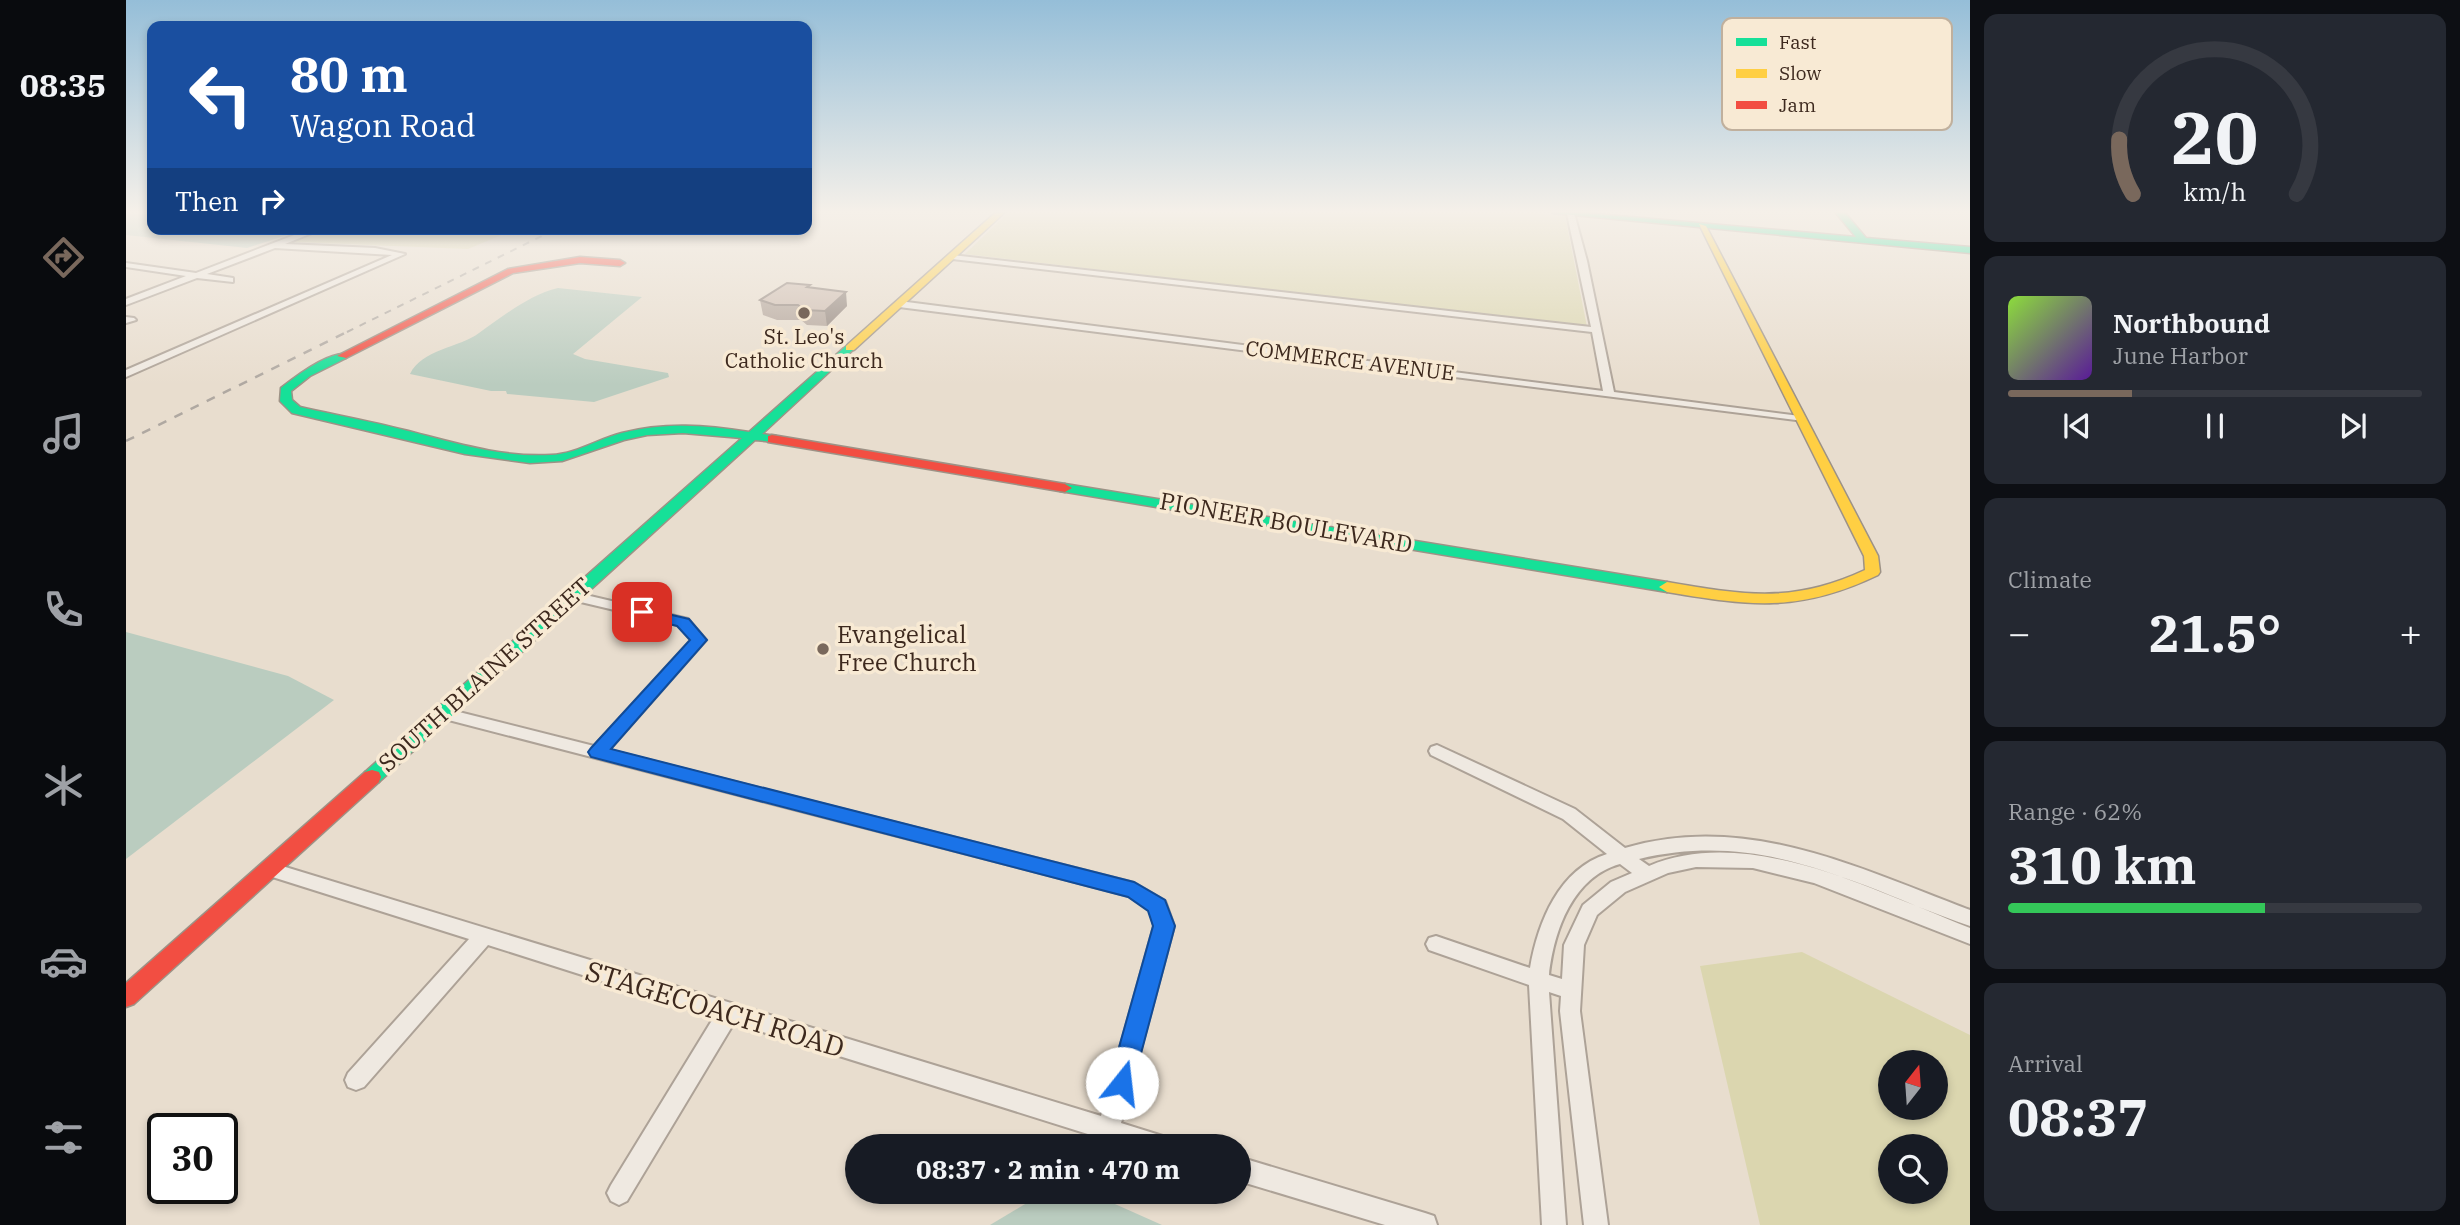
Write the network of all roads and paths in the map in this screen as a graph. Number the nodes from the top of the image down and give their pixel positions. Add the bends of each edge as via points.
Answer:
1 (162, 270) edge
2 (209, 270) edge
3 (364, 270) edge
4 (516, 270) edge
5 (937, 270) edge
6 (1068, 270) edge
7 (1585, 270) edge
8 (1724, 270) edge
9 (196, 275) junction
10 (230, 280) dead end
11 (126, 302) edge
12 (900, 304) junction
13 (1595, 330) junction
14 (127, 374) edge
15 (1609, 394) junction
16 (1800, 419) junction
17 (753, 435) junction
18 (573, 596) junction
19 (443, 713) junction
20 (1437, 751) dead end
21 (597, 752) junction
22 (1624, 856) junction
23 (269, 869) junction
24 (1647, 875) junction
25 (1970, 918) edge
26 (1970, 936) edge
27 (483, 937) junction
28 (1436, 944) dead end
29 (1540, 981) junction
30 (1571, 991) junction
31 (126, 997) edge
32 (728, 1013) junction
33 (356, 1080) dead end
34 (1108, 1130) junction
35 (1121, 1134) edge
36 (1251, 1174) edge
37 (619, 1193) dead end
38 (1425, 1225) edge
39 (1554, 1225) edge
40 (1595, 1225) edge

1 - 9 street
2 - 9 street
3 - 14 street
4 - 17 street, PIONEER BOULEVARD via 306,374 285,390 286,401 296,410 468,453 551,459 656,431
5 - 12 street, SOUTH BLAINE STREET
6 - 13 street
7 - 13 street
8 - 16 street, PIONEER BOULEVARD
9 - 10 street
9 - 11 street
12 - 15 street, COMMERCE AVENUE
12 - 17 street, SOUTH BLAINE STREET
13 - 15 street
15 - 16 street, COMMERCE AVENUE
16 - 17 street, PIONEER BOULEVARD via 1871,556 1873,572 1806,600 1780,603
17 - 18 street, SOUTH BLAINE STREET
18 - 19 street, SOUTH BLAINE STREET
18 - 21 street via 683,622 699,640
19 - 21 street
19 - 23 street, SOUTH BLAINE STREET
20 - 22 street via 1569,814
21 - 34 street via 1134,890 1157,906 1164,926
22 - 24 street
22 - 25 street via 1696,842 1737,842 1874,880
22 - 29 street via 1595,866 1572,887 1551,923
23 - 27 street, STAGECOACH ROAD
23 - 31 street, SOUTH BLAINE STREET
24 - 26 street via 1696,860 1753,862 1817,876
24 - 30 street via 1618,887 1590,910 1574,946
27 - 32 street, STAGECOACH ROAD
27 - 33 street
28 - 29 street
29 - 30 street
29 - 39 street
30 - 40 street
32 - 34 street, STAGECOACH ROAD
32 - 37 street
34 - 35 street, STAGECOACH ROAD
36 - 38 street

